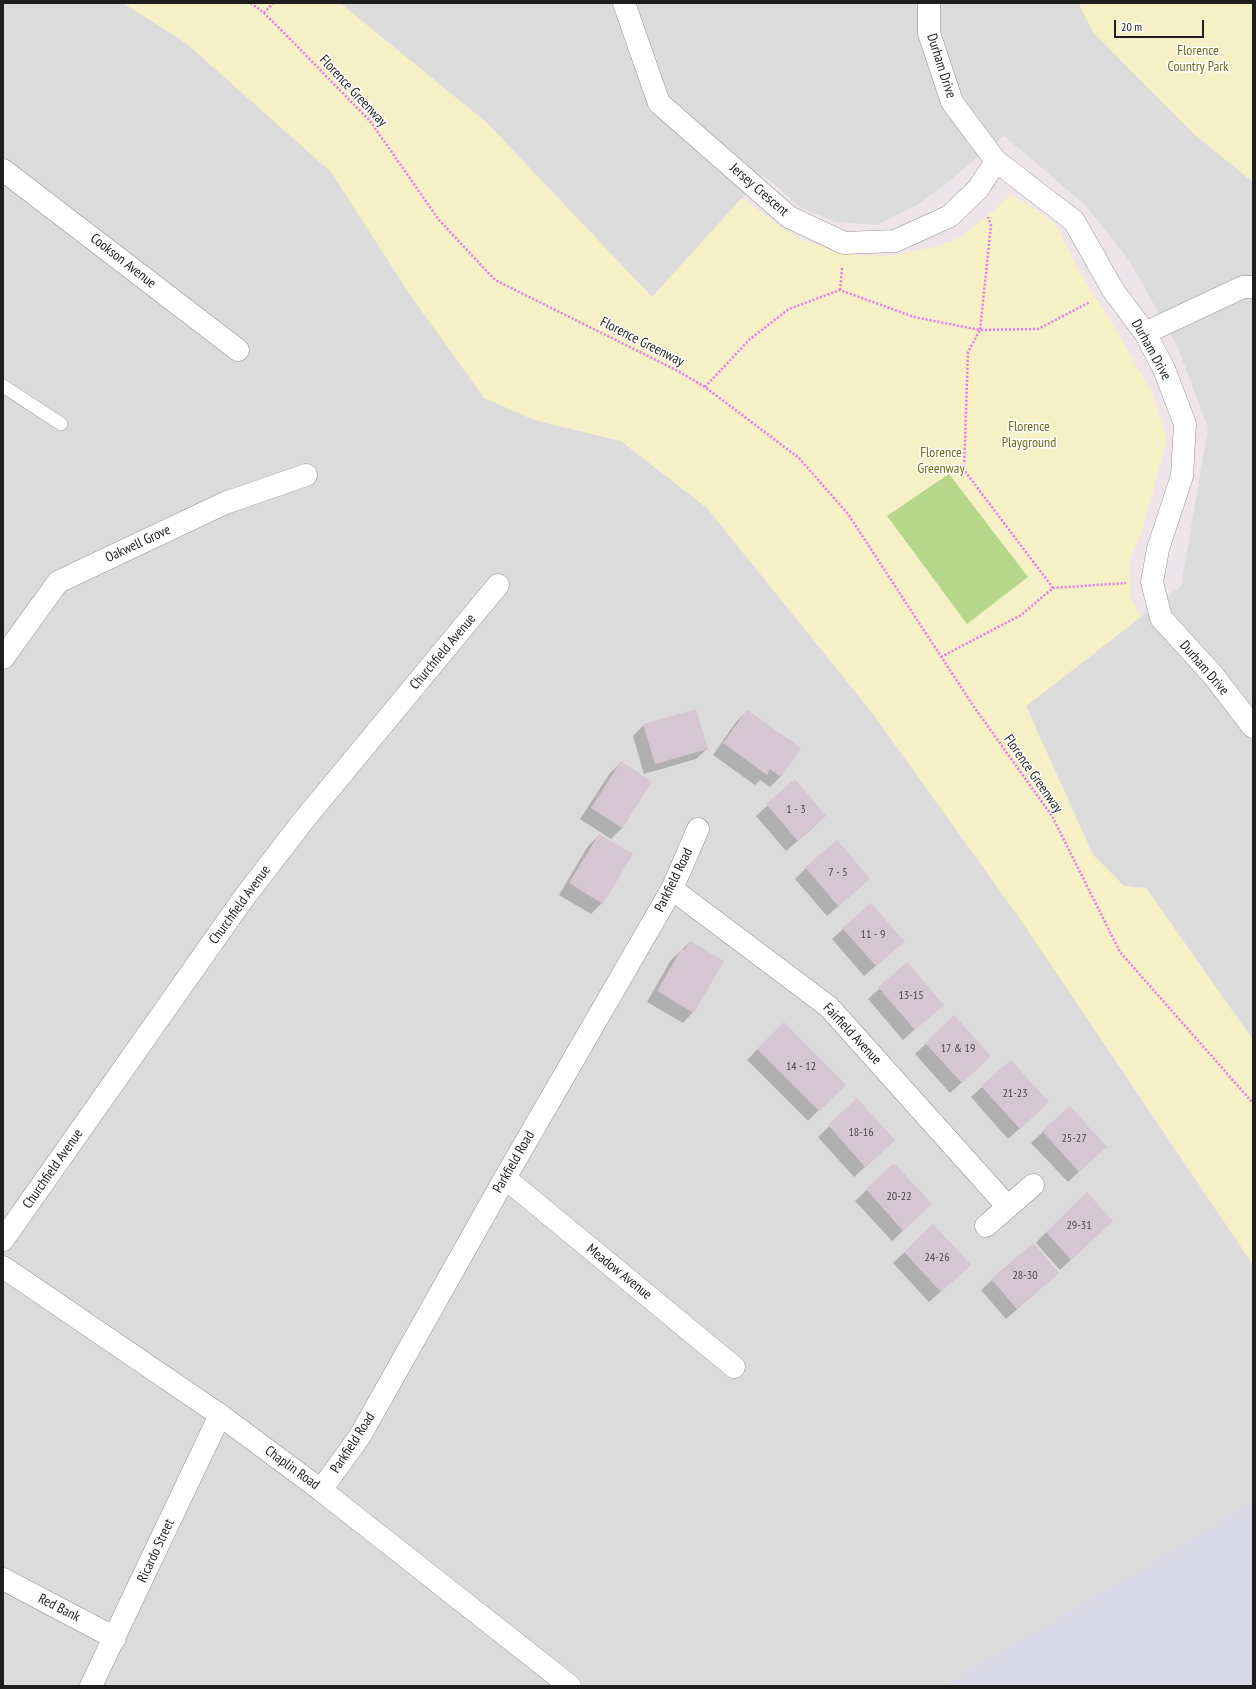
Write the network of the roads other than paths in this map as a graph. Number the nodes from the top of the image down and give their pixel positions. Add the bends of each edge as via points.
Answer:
1 (624, 3) edge
2 (929, 3) edge
3 (996, 161) junction
4 (5, 175) edge
5 (1253, 287) edge
6 (1145, 333) junction
7 (238, 350) dead end
8 (3, 386) edge
9 (61, 424) dead end
10 (306, 475) dead end
11 (498, 585) dead end
12 (3, 658) edge
13 (1253, 727) edge
14 (698, 829) dead end
15 (672, 888) junction
16 (505, 1178) junction
17 (1033, 1185) dead end
18 (1008, 1207) junction
19 (986, 1226) dead end
20 (3, 1240) edge
21 (3, 1267) edge
22 (734, 1367) dead end
23 (220, 1415) junction
24 (322, 1490) junction
25 (3, 1579) edge
26 (116, 1638) junction
27 (91, 1686) edge
28 (570, 1686) edge

1 - 3 street, Jersey Crescent via 659,103 789,216 844,243 894,241 950,216 978,189
2 - 3 street, Durham Drive via 929,33 952,102
3 - 6 street, Durham Drive via 1074,221 1113,290
4 - 7 street, Cookson Avenue
5 - 6 street via 1243,287
6 - 13 street, Durham Drive via 1164,369 1185,424 1182,476 1158,549 1152,582 1161,618 1213,675
8 - 9 lane
10 - 12 street, Oakwell Grove via 225,503 58,582
11 - 20 street, Churchfield Avenue via 303,821 243,899
14 - 15 street, Parkfield Road
15 - 16 street, Parkfield Road
15 - 18 street, Fairfield Avenue via 829,1007
16 - 22 street, Meadow Avenue
16 - 24 street, Parkfield Road via 360,1436
17 - 18 street
18 - 19 street
21 - 23 street, Chaplin Road
23 - 24 street, Chaplin Road
23 - 26 street, Ricardo Street
24 - 28 street, Chaplin Road
25 - 26 street, Red Bank
26 - 27 street, Ricardo Street

